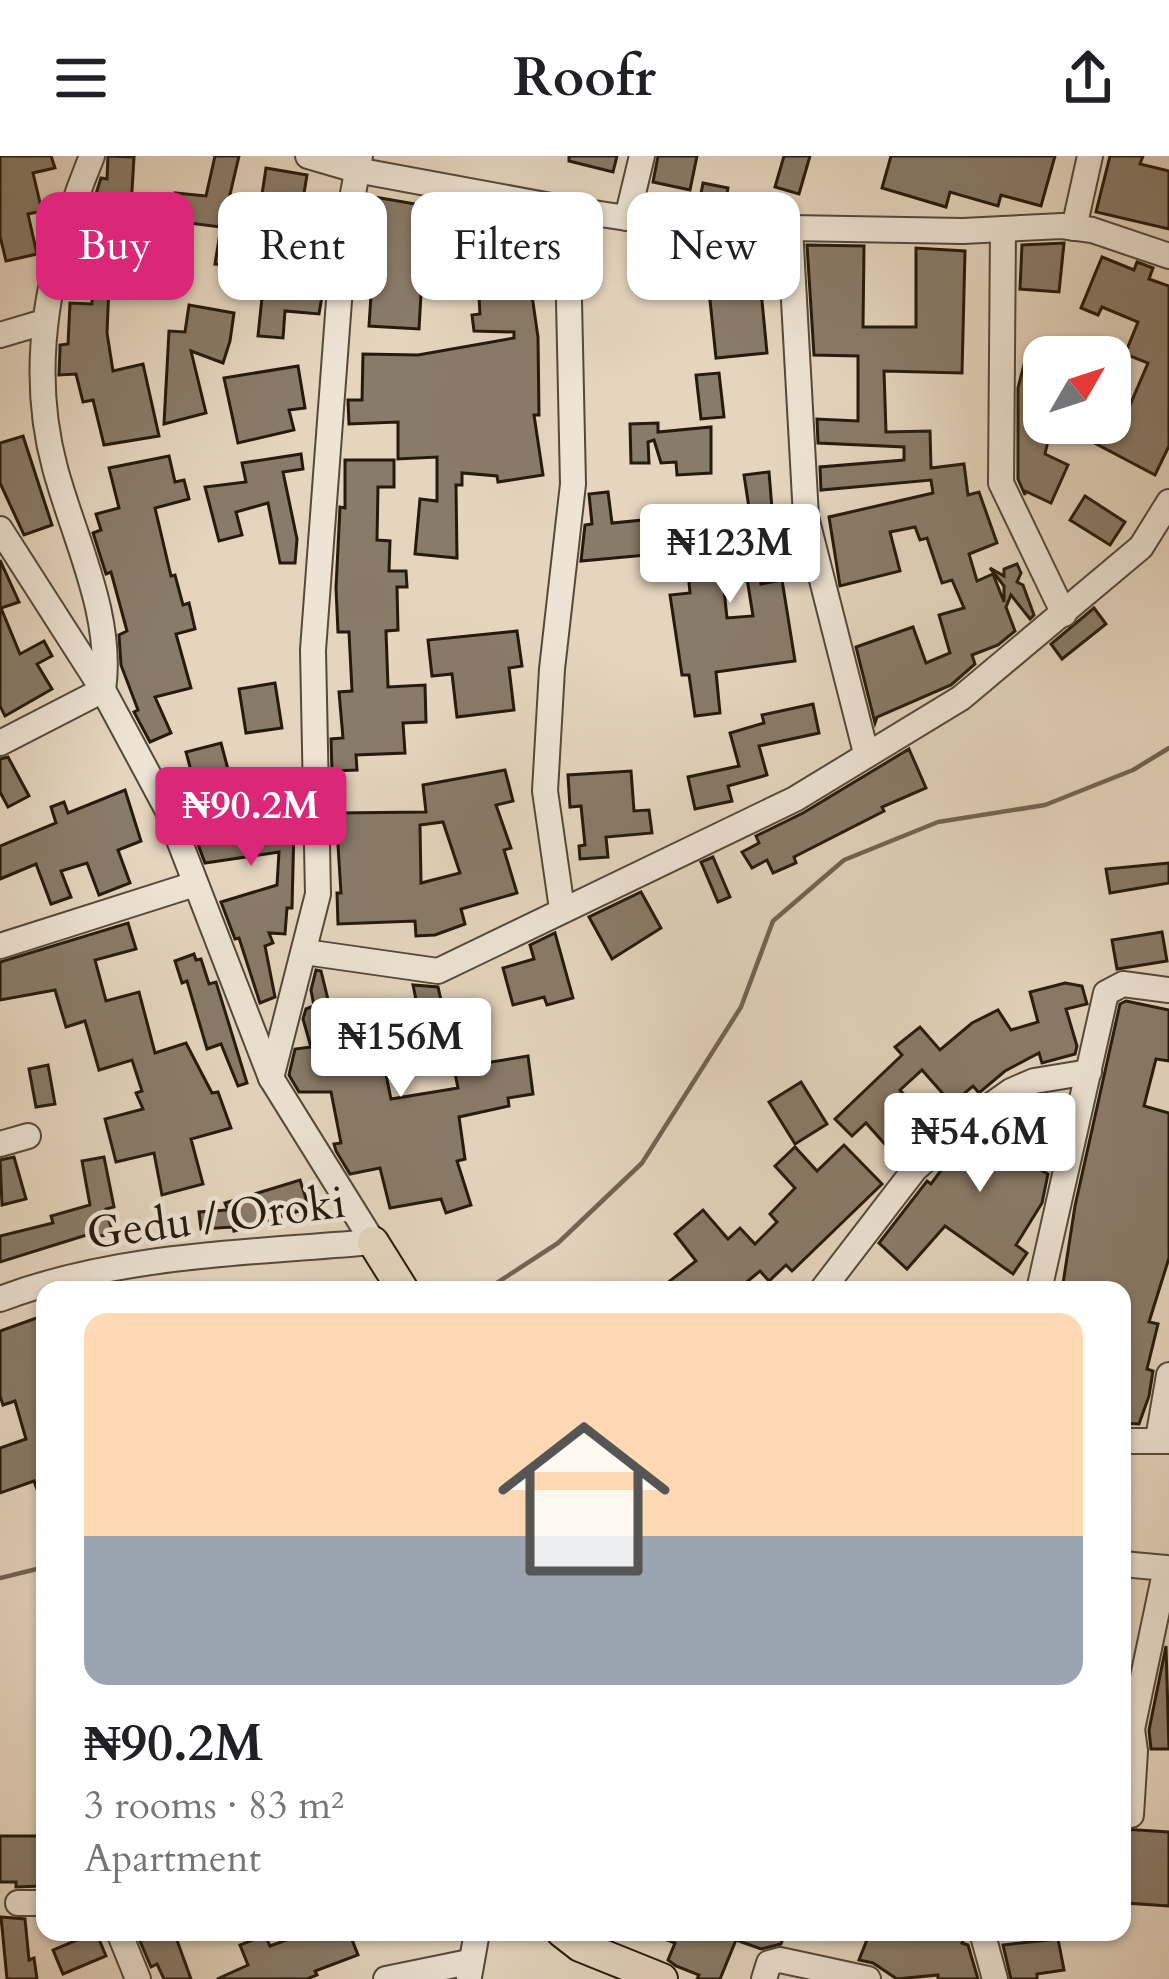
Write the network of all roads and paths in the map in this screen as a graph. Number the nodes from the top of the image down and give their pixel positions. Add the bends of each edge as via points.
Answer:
1 (92, 156) edge
2 (308, 156) edge
3 (641, 156) edge
4 (1090, 156) edge
5 (358, 163) edge
6 (490, 192) edge
7 (633, 192) edge
8 (603, 214) edge
9 (627, 218) edge
10 (800, 228) edge
11 (1074, 228) junction
12 (1003, 229) junction
13 (1169, 256) edge
14 (569, 300) edge
15 (794, 300) edge
16 (44, 322) junction
17 (0, 334) edge
18 (1169, 502) edge
19 (0, 529) edge
20 (1064, 614) junction
21 (104, 690) junction
22 (0, 742) edge
23 (866, 753) junction
24 (195, 884) junction
25 (562, 909) junction
26 (0, 946) edge
27 (305, 952) junction
28 (1169, 990) edge
29 (1089, 1072) junction
30 (271, 1078) junction
31 (28, 1136) dead end
32 (0, 1144) edge
33 (373, 1243) junction
34 (397, 1280) edge
35 (53, 1281) edge
36 (829, 1281) edge
37 (1041, 1281) edge
38 (36, 1285) edge
39 (0, 1298) edge
40 (1169, 1375) edge
41 (1163, 1440) edge
42 (1131, 1441) edge
43 (1131, 1565) edge
44 (1131, 1815) dead end
45 (18, 1903) dead end
46 (36, 1903) edge
47 (122, 1941) edge
48 (475, 1941) edge
49 (574, 1941) edge
50 (984, 1941) edge
51 (469, 1971) edge
52 (138, 1979) edge
53 (386, 1979) edge
54 (662, 1979) edge
55 (764, 1979) edge
56 (868, 1979) edge
57 (994, 1979) edge

1 - 16 street via 68,217
2 - 5 street
3 - 7 street
4 - 11 street
5 - 6 street
5 - 27 street via 343,247 313,650 318,894
8 - 9 street
10 - 12 street
11 - 12 street
11 - 13 street
12 - 20 street via 1000,483
14 - 25 street via 573,484 545,791
15 - 23 street via 806,517
16 - 17 street
16 - 21 street via 43,411 103,627
18 - 20 street via 1141,547
19 - 21 street
20 - 23 street via 961,698
21 - 22 street
21 - 24 street via 167,808
23 - 25 street via 775,809
24 - 26 street
24 - 30 street
25 - 27 street via 438,970
27 - 30 street
28 - 29 street via 1124,984 1106,993
29 - 36 street via 1011,1091 970,1120 915,1169
29 - 37 street
30 - 33 street
31 - 32 street
33 - 34 main road
33 - 35 street, Gedu / Oroki via 134,1265
38 - 39 street, Gedu / Oroki
40 - 41 street
41 - 42 street
43 - 44 street via 1166,1568 1132,1729
45 - 46 street
47 - 52 street
48 - 51 street
49 - 54 main road
50 - 57 street
51 - 53 street
55 - 56 street via 769,1963 780,1960

